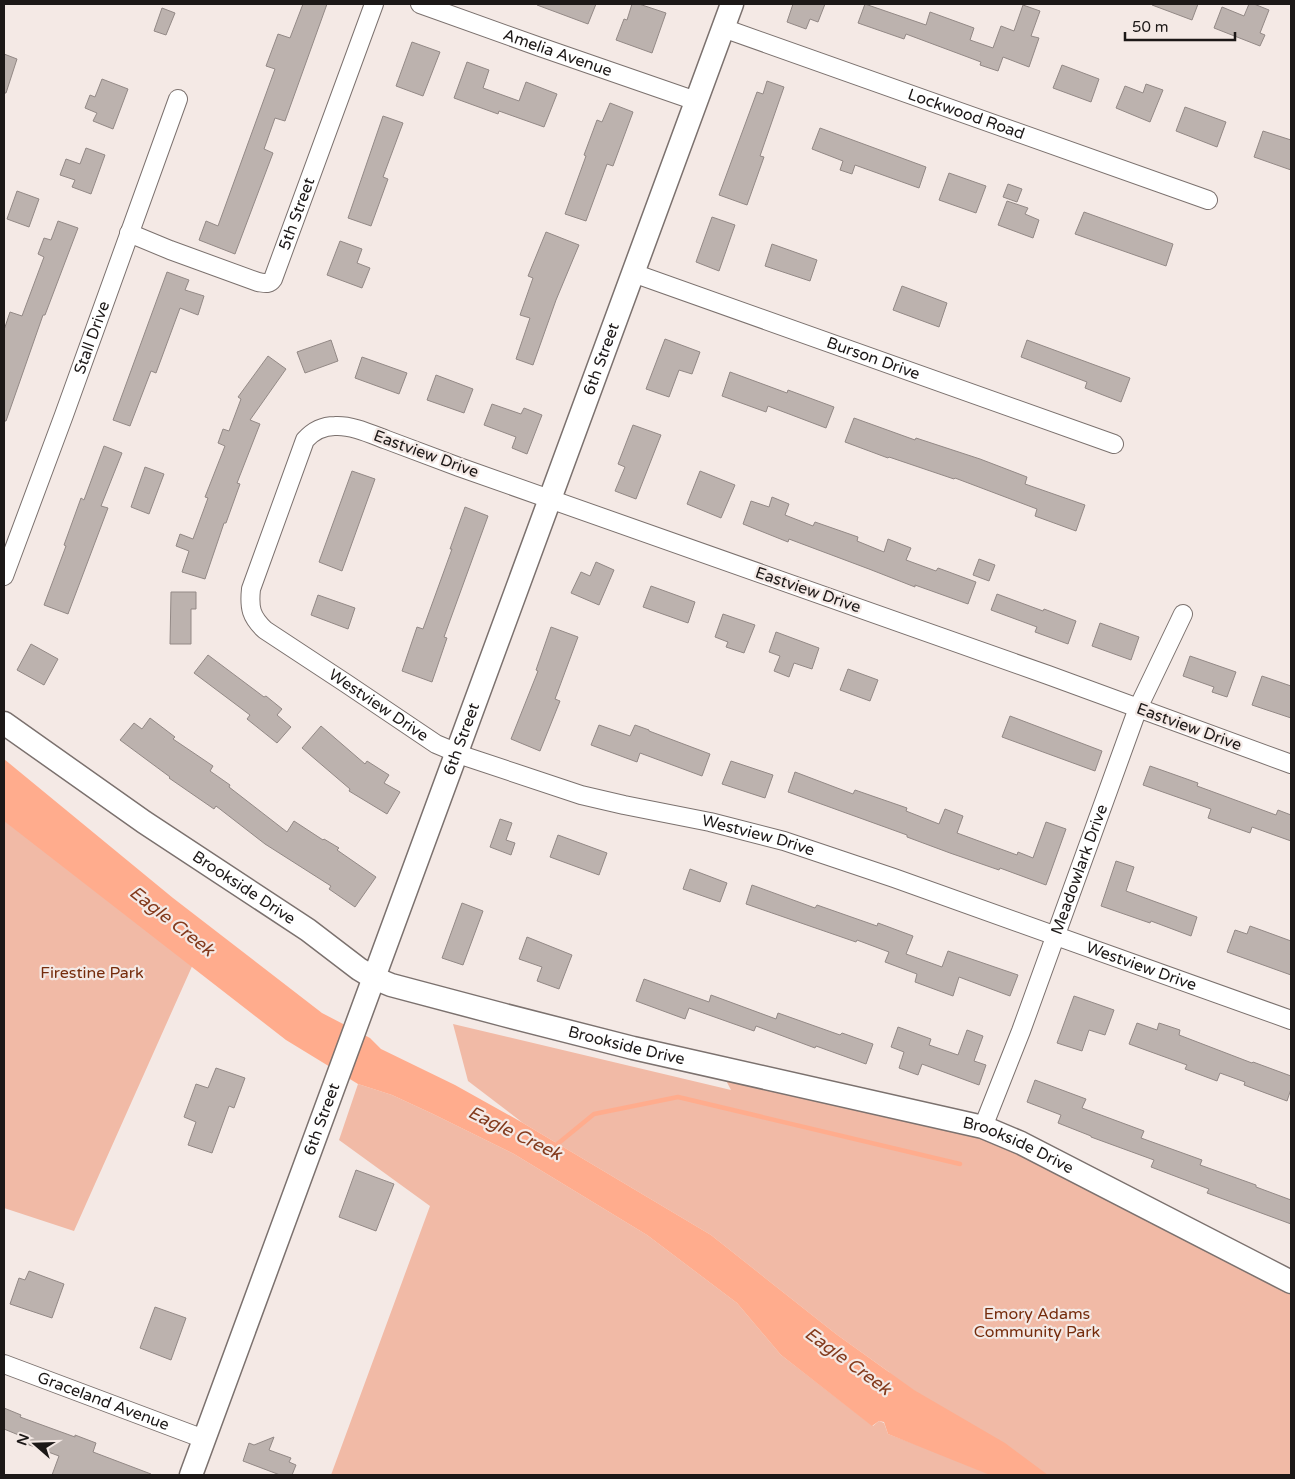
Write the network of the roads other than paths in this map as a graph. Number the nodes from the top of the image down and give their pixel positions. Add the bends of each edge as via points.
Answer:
1 (374, 4) edge
2 (420, 4) edge
3 (732, 4) edge
4 (723, 28) junction
5 (178, 99) dead end
6 (696, 102) junction
7 (1208, 200) dead end
8 (129, 233) junction
9 (633, 273) junction
10 (1114, 444) dead end
11 (549, 499) junction
12 (4, 576) edge
13 (251, 610) joint
14 (1183, 614) dead end
15 (1138, 708) junction
16 (4, 724) edge
17 (457, 753) junction
18 (1291, 764) edge
19 (1056, 935) junction
20 (374, 978) junction
21 (1291, 1020) edge
22 (983, 1127) junction
23 (1291, 1282) edge
24 (4, 1364) edge
25 (204, 1438) junction
26 (191, 1475) edge

1 - 8 street, 5th Street via 270,283 258,282
2 - 6 street, Amelia Avenue
3 - 4 street, 6th Street
4 - 6 street, 6th Street
4 - 7 street, Lockwood Road
5 - 8 street, Stall Drive
6 - 9 street, 6th Street
8 - 12 street, Stall Drive
9 - 10 street, Burson Drive
9 - 11 street, 6th Street
11 - 13 street, Eastview Drive via 345,426 322,428 312,432 302,446 251,589
11 - 15 street, Eastview Drive
11 - 17 street, 6th Street
13 - 17 street, Westview Drive via 265,630 436,744
14 - 15 street, Meadowlark Drive
15 - 18 street, Eastview Drive
15 - 19 street, Meadowlark Drive
16 - 20 street, Brookside Drive via 144,822 280,910
17 - 19 street, Westview Drive via 581,795 710,822 784,842
17 - 20 street, 6th Street
19 - 21 street, Westview Drive
19 - 22 street, Meadowlark Drive
20 - 22 street, Brookside Drive via 397,987 633,1048
20 - 25 street, 6th Street
22 - 23 street, Brookside Drive via 1021,1143
24 - 25 street, Graceland Avenue
25 - 26 street, 6th Street

